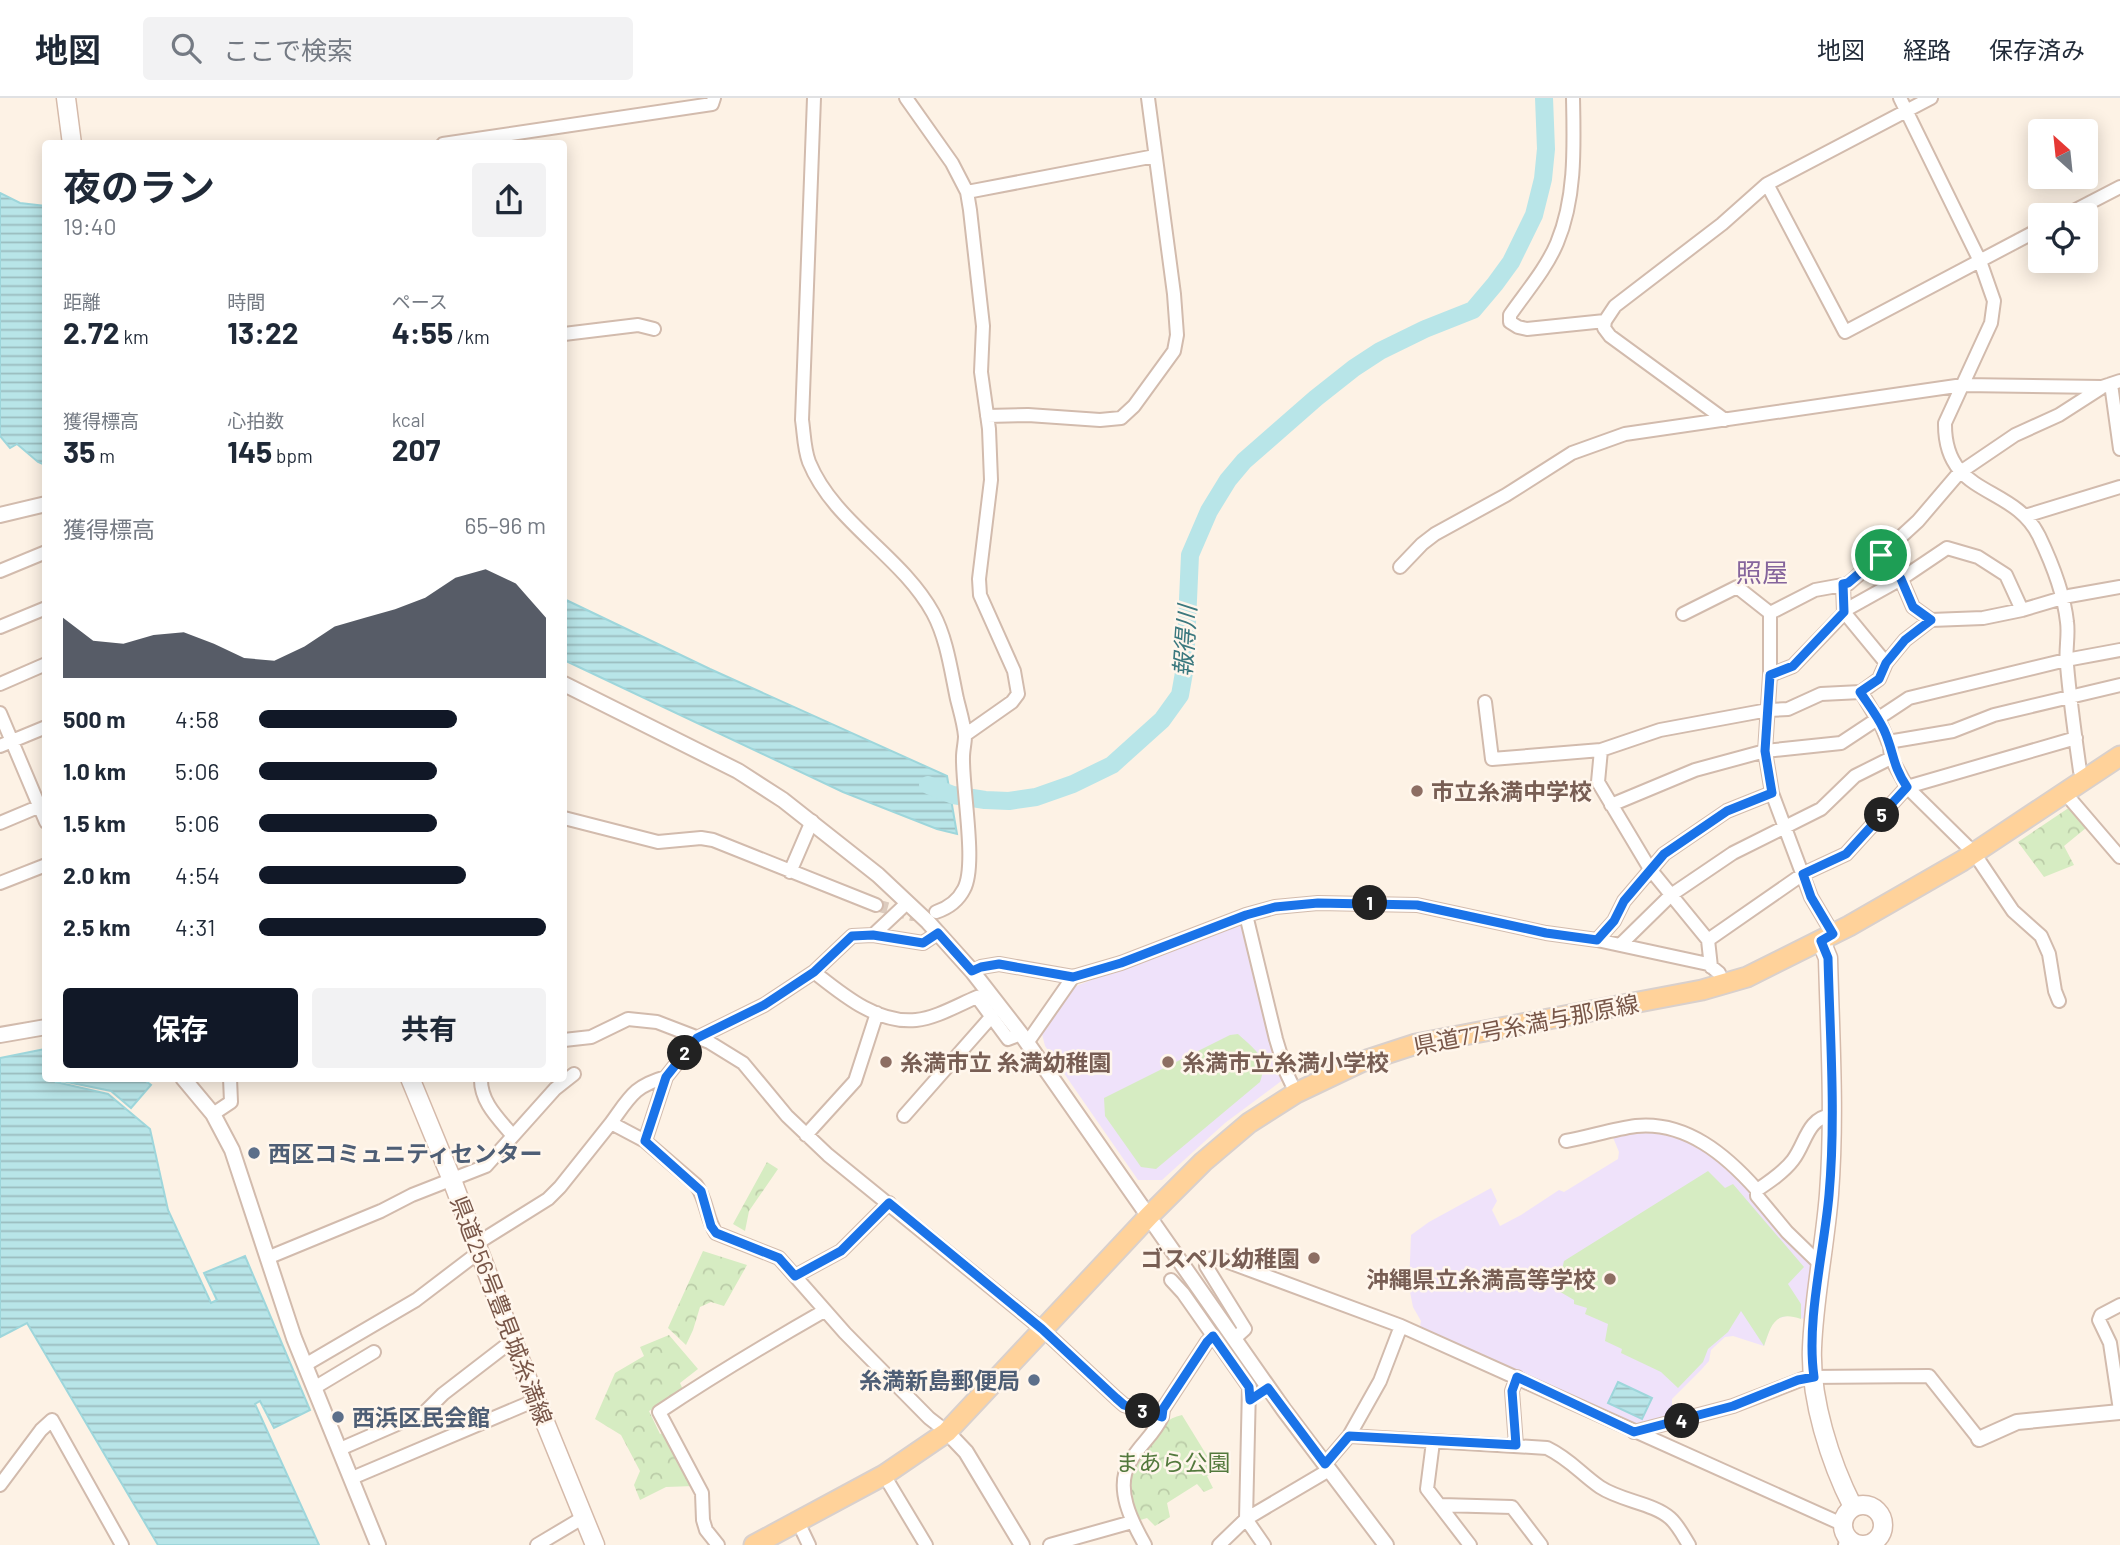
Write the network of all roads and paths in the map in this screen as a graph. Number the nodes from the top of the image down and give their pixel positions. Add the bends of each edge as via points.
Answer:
1 (66, 98) edge
2 (715, 98) edge
3 (814, 98) edge
4 (906, 98) edge
5 (1148, 98) edge
6 (1573, 98) edge
7 (1900, 98) edge
8 (1931, 98) edge
9 (1906, 111) junction
10 (71, 140) edge
11 (470, 140) edge
12 (1155, 156) junction
13 (1767, 184) junction
14 (2120, 187) edge
15 (967, 192) junction
16 (2089, 203) edge
17 (2028, 235) edge
18 (1980, 261) junction
19 (1605, 321) junction
20 (654, 329) dead end
21 (567, 334) edge
22 (2111, 384) edge
23 (1963, 385) junction
24 (987, 416) junction
25 (1725, 420) junction
26 (2120, 449) edge
27 (1959, 473) junction
28 (2120, 487) edge
29 (42, 505) edge
30 (0, 515) edge
31 (2025, 516) junction
32 (42, 554) edge
33 (1881, 555) junction
34 (1400, 567) dead end
35 (0, 571) edge
36 (1901, 579) junction
37 (1843, 584) junction
38 (2120, 587) edge
39 (2062, 598) junction
40 (42, 610) edge
41 (2022, 610) junction
42 (1844, 612) junction
43 (1770, 613) junction
44 (1682, 614) dead end
45 (1931, 620) junction
46 (0, 627) edge
47 (2120, 650) edge
48 (2066, 660) junction
49 (1886, 663) junction
50 (42, 666) edge
51 (1770, 675) junction
52 (0, 684) edge
53 (2120, 685) edge
54 (567, 686) edge
55 (1860, 692) junction
56 (2070, 695) junction
57 (1485, 702) dead end
58 (1768, 710) junction
59 (0, 713) edge
60 (1878, 720) junction
61 (42, 729) edge
62 (965, 735) junction
63 (2076, 738) junction
64 (1888, 742) junction
65 (6, 744) edge
66 (1601, 750) junction
67 (1765, 751) junction
68 (2120, 756) edge
69 (1891, 758) junction
70 (2085, 780) junction
71 (1907, 787) junction
72 (1772, 793) junction
73 (2064, 793) junction
74 (42, 805) edge
75 (1611, 805) junction
76 (567, 819) edge
77 (812, 821) junction
78 (0, 823) edge
79 (1784, 827) junction
80 (1974, 853) junction
81 (2120, 857) edge
82 (42, 866) edge
83 (1650, 869) junction
84 (790, 872) junction
85 (1803, 874) junction
86 (0, 883) edge
87 (1671, 895) junction
88 (907, 903) junction
89 (876, 905) tunnel mouth
90 (936, 912) dead end
91 (1246, 915) junction
92 (938, 933) junction
93 (873, 935) junction
94 (1827, 937) junction
95 (1597, 940) junction
96 (1708, 940) junction
97 (1620, 945) junction
98 (1711, 967) junction
99 (972, 971) junction
100 (814, 972) junction
101 (1073, 977) junction
102 (1724, 984) junction
103 (2059, 1000) dead end
104 (877, 1013) junction
105 (992, 1016) junction
106 (42, 1028) edge
107 (0, 1035) edge
108 (697, 1038) junction
109 (1024, 1039) junction
110 (567, 1040) edge
111 (574, 1074) dead end
112 (666, 1077) junction
113 (567, 1080) edge
114 (186, 1082) edge
115 (230, 1082) edge
116 (412, 1082) edge
117 (482, 1082) edge
118 (564, 1082) edge
119 (1296, 1093) junction
120 (213, 1114) junction
121 (1832, 1115) junction
122 (904, 1116) dead end
123 (611, 1123) junction
124 (806, 1135) junction
125 (513, 1136) junction
126 (1566, 1140) dead end
127 (645, 1141) junction
128 (452, 1180) junction
129 (1758, 1190) junction
130 (889, 1203) junction
131 (1149, 1216) junction
132 (478, 1248) junction
133 (267, 1258) junction
134 (1821, 1265) junction
135 (795, 1276) junction
136 (1171, 1280) dead end
137 (2120, 1305) edge
138 (824, 1311) junction
139 (1401, 1326) junction
140 (1042, 1329) junction
141 (1213, 1336) junction
142 (1234, 1339) junction
143 (513, 1340) junction
144 (374, 1352) dead end
145 (305, 1365) junction
146 (1517, 1377) junction
147 (1814, 1377) junction
148 (314, 1388) junction
149 (1268, 1388) junction
150 (536, 1400) junction
151 (1250, 1400) junction
152 (2120, 1411) edge
153 (1162, 1417) junction
154 (947, 1432) junction
155 (1634, 1432) junction
156 (1349, 1436) junction
157 (1979, 1439) joint
158 (1433, 1442) junction
159 (1516, 1445) junction
160 (340, 1449) junction
161 (1327, 1466) junction
162 (884, 1475) junction
163 (352, 1478) junction
164 (0, 1485) edge
165 (1441, 1505) junction
166 (1853, 1507) junction
167 (584, 1517) junction
168 (1246, 1519) junction
169 (798, 1522) junction
170 (1132, 1522) junction
171 (1842, 1524) junction
172 (1849, 1543) edge
173 (1875, 1543) edge
174 (595, 1544) edge
175 (122, 1545) edge
176 (379, 1545) edge
177 (537, 1545) edge
178 (718, 1545) edge
179 (754, 1545) edge
180 (810, 1545) edge
181 (925, 1545) edge
182 (1022, 1545) edge
183 (1050, 1545) edge
184 (1145, 1545) edge
185 (1219, 1545) edge
186 (1264, 1545) edge
187 (1387, 1545) edge
188 (1470, 1545) edge
189 (1541, 1545) edge
190 (1689, 1545) edge

1 - 10 main road
2 - 11 street via 712,104
3 - 62 street via 802,420 807,458 835,503 909,578 934,615 946,646
4 - 15 street
5 - 12 street
6 - 19 street via 1567,211 1557,243 1510,315 1510,322 1527,328
7 - 9 street
8 - 9 street
9 - 13 street
9 - 18 street
12 - 15 street
12 - 24 street via 1176,321 1174,351 1121,418
13 - 18 street via 1845,332
13 - 19 street via 1615,306
14 - 16 street
15 - 24 street via 983,326 981,372
17 - 18 street
18 - 23 street via 1994,301 1990,323
19 - 25 street via 1610,336
20 - 21 street via 638,325
22 - 23 street
22 - 26 street
22 - 27 street via 2015,435
23 - 25 street
23 - 27 street via 1945,424 1949,451
24 - 62 street via 991,480 980,595 1014,671 1018,694
25 - 34 street via 1625,435 1572,453 1436,534
27 - 31 street
27 - 33 street
28 - 31 street
29 - 30 street
31 - 39 street via 2040,537
32 - 35 street
33 - 36 street
33 - 37 street
36 - 41 street via 1947,548 1978,557 2006,575
36 - 42 street
36 - 45 street via 1913,607
37 - 42 street
37 - 43 street via 1815,590
38 - 39 street
39 - 41 street
39 - 48 street
40 - 46 street
41 - 45 street via 1983,618
42 - 49 street
42 - 51 street via 1793,666
43 - 44 street via 1737,587
43 - 51 street
45 - 49 street via 1905,640
47 - 48 street
48 - 56 street
48 - 60 street via 1909,698
49 - 55 street via 1879,679
50 - 52 street
51 - 58 street
53 - 56 street
54 - 77 street via 738,771
55 - 58 street via 1821,694 1788,709
55 - 60 street
56 - 63 street
56 - 64 street via 1952,731
57 - 66 street via 1492,759
58 - 66 street via 1660,730
58 - 67 street
59 - 65 street
60 - 64 street
60 - 67 street via 1841,743
61 - 65 street
62 - 90 street via 968,876 965,888
63 - 70 street
63 - 71 street
64 - 69 street
65 - 74 street
66 - 75 street via 1598,782
67 - 72 street
67 - 75 street via 1695,770
68 - 70 main road, 県道77号糸満与那原線
69 - 71 street
69 - 79 street via 1855,776 1821,809
70 - 73 main road, 県道77号糸満与那原線
71 - 80 street
71 - 85 street via 1846,854
72 - 79 street
72 - 83 street via 1727,811 1684,839
73 - 80 main road, 県道77号糸満与那原線
73 - 81 street
74 - 78 street
75 - 83 street
76 - 84 street via 658,842 713,840
77 - 84 street
77 - 88 street
79 - 85 street
79 - 87 street via 1733,853
80 - 94 main road, 県道77号糸満与那原線
80 - 103 street via 2013,911 2042,936
82 - 86 street
83 - 87 street
83 - 95 street
84 - 89 street
85 - 94 street
85 - 96 street
87 - 96 street
87 - 97 street
88 - 92 street
88 - 93 street
91 - 95 street via 1318,903 1417,905
91 - 101 street
91 - 119 street via 1276,1039
92 - 93 street via 923,943
92 - 99 street
93 - 100 street via 852,936
94 - 102 main road, 県道77号糸満与那原線
94 - 121 main road
95 - 97 street
96 - 98 street
97 - 98 street
98 - 102 street
99 - 101 street via 999,964
99 - 109 street
100 - 104 street
100 - 108 street via 764,1005
101 - 109 street
102 - 119 main road, 県道77号糸満与那原線 via 1416,1044 1361,1062
104 - 105 street via 916,1020 977,997
104 - 124 street via 855,1081
105 - 109 street via 1008,1039
105 - 122 street
106 - 107 street
108 - 110 street via 657,1022 628,1019 591,1037
108 - 112 street
108 - 124 street via 743,1063
109 - 131 street
111 - 113 street
112 - 123 street via 639,1087
112 - 127 street
114 - 120 street
115 - 120 street via 231,1102
116 - 128 main road, 県道256号豊見城糸満線
117 - 125 street via 490,1107
118 - 125 street
119 - 131 main road, 県道77号糸満与那原線 via 1234,1135
120 - 133 street via 232,1150
121 - 129 street via 1815,1122 1792,1162
121 - 134 main road
123 - 127 street
123 - 132 street via 548,1199
124 - 130 street
125 - 128 street via 486,1166
126 - 129 street via 1635,1126 1679,1131 1723,1156
127 - 135 street via 701,1191 716,1233 779,1258
128 - 132 main road, 県道256号豊見城糸満線
128 - 133 street
129 - 134 street via 1756,1196
130 - 135 street via 841,1251
130 - 140 street
131 - 140 main road, 県道77号糸満与那原線
131 - 142 street
132 - 143 main road, 県道256号豊見城糸満線
132 - 145 street via 416,1300
133 - 145 street
134 - 147 main road via 1812,1349
135 - 138 street
136 - 141 street
137 - 152 street via 2099,1320 2110,1343
138 - 154 street
138 - 178 street via 659,1412 702,1493 706,1530
139 - 142 street via 1215,1257 1206,1266 1245,1329
139 - 146 street
139 - 156 street via 1380,1381
140 - 153 street via 1124,1405
140 - 154 main road, 県道77号糸満与那原線
141 - 151 street via 1249,1387
141 - 153 street
142 - 149 street
143 - 150 main road, 県道256号豊見城糸満線
143 - 160 street via 425,1412
144 - 148 street
145 - 148 street
146 - 155 street
146 - 159 street via 1512,1391
147 - 155 street via 1733,1406
147 - 157 street via 1929,1376
147 - 166 main road via 1832,1457
148 - 160 street
149 - 151 street
149 - 161 street
150 - 163 street
150 - 167 main road, 県道256号豊見城糸満線
151 - 168 street
152 - 157 street via 2017,1422
153 - 170 street via 1129,1462 1125,1496
154 - 162 main road, 県道77号糸満与那原線
154 - 182 street via 966,1452
155 - 171 street
156 - 158 street
156 - 161 street
158 - 159 street
158 - 165 street via 1427,1489
159 - 190 street via 1548,1448 1565,1456 1598,1486 1671,1519
160 - 163 street
161 - 168 street
161 - 187 street
162 - 169 main road, 県道77号糸満与那原線
162 - 181 street
163 - 176 street
164 - 175 street via 52,1420
165 - 188 street
165 - 189 street via 1512,1507
166 - 171 main road
166 - 173 main road via 1866,1505 1878,1511 1882,1530
167 - 174 main road, 県道256号豊見城糸満線
167 - 177 street
168 - 185 street
168 - 186 street
169 - 179 main road, 県道77号糸満与那原線
169 - 180 street
170 - 183 street
170 - 184 street
171 - 172 main road
172 - 173 main road

